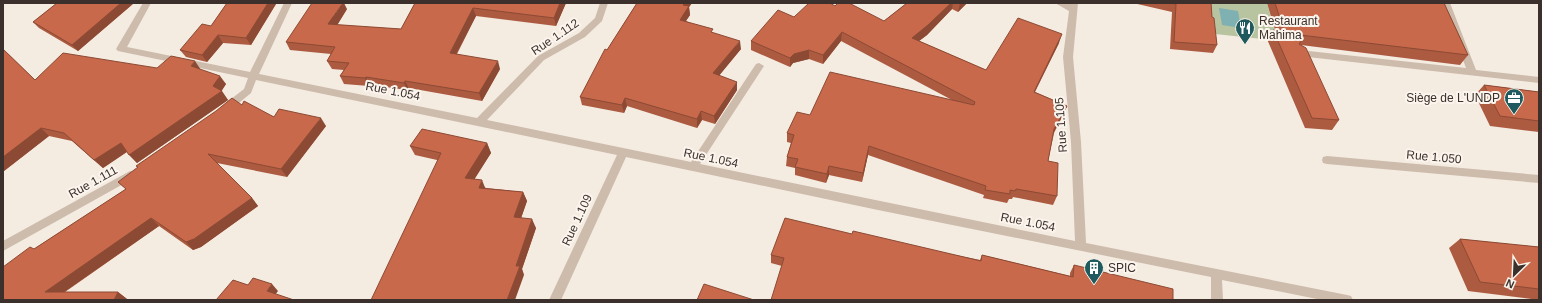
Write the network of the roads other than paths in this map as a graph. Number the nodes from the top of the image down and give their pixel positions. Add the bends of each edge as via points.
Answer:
1 (147, 3) edge
2 (288, 3) edge
3 (604, 3) edge
4 (1059, 3) edge
5 (1446, 3) edge
6 (1074, 6) edge
7 (1299, 52) edge
8 (759, 66) dead end
9 (1472, 72) junction
10 (253, 76) junction
11 (1539, 80) edge
12 (218, 115) edge
13 (480, 122) junction
14 (623, 152) junction
15 (1327, 160) dead end
16 (693, 167) junction
17 (137, 170) edge
18 (1539, 179) edge
19 (3, 246) edge
20 (1081, 246) junction
21 (1216, 274) junction
22 (555, 300) edge
23 (1218, 300) edge
24 (1347, 300) edge

1 - 10 street, Rue 1.054 via 121,49
2 - 10 street
3 - 13 street, Rue 1.112 via 599,18 582,35 541,58
4 - 6 street
5 - 9 street
6 - 20 street, Rue 1.105 via 1068,57 1076,142
7 - 9 street
8 - 16 street
9 - 11 street
10 - 12 street via 248,91
10 - 13 street, Rue 1.054
13 - 14 street, Rue 1.054
14 - 16 street, Rue 1.054
14 - 22 street, Rue 1.109
15 - 18 street, Rue 1.050
16 - 20 street, Rue 1.054
17 - 19 street, Rue 1.111
20 - 21 street, Rue 1.054
21 - 23 street
21 - 24 street, Rue 1.054

